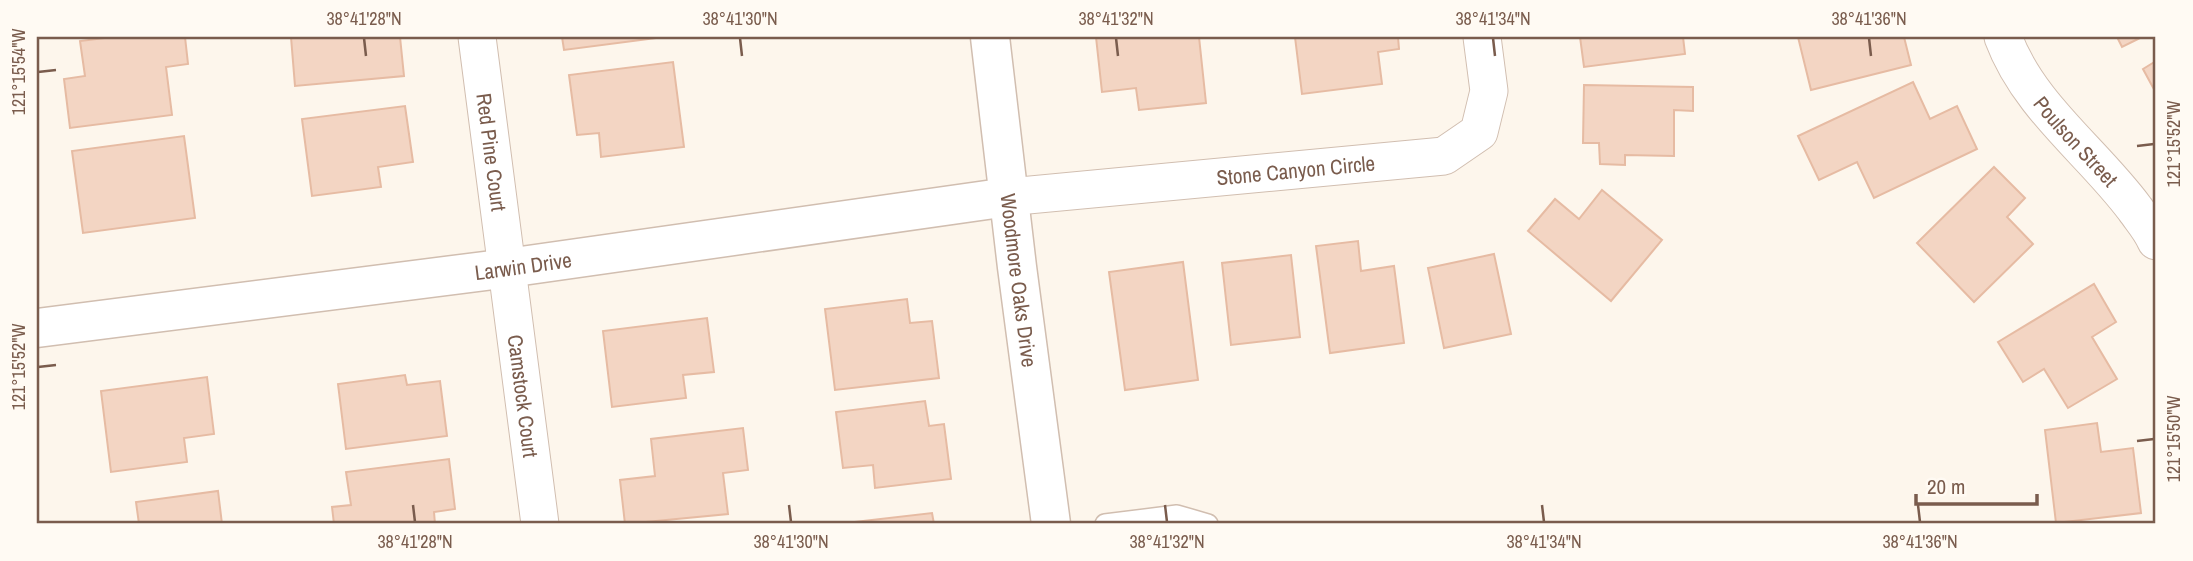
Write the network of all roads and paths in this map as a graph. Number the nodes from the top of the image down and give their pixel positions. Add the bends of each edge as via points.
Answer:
1 (477, 37) edge
2 (990, 37) edge
3 (1482, 37) edge
4 (2003, 37) edge
5 (1008, 197) junction
6 (2156, 241) edge
7 (508, 268) junction
8 (37, 328) edge
9 (540, 524) edge
10 (1051, 524) edge
11 (1105, 524) edge
12 (1208, 524) edge

1 - 7 street, Red Pine Court
2 - 5 street, Woodmore Oaks Drive
3 - 5 street, Stone Canyon Circle via 1489,91 1479,132 1444,156
4 - 6 street, Poulson Street via 2035,95 2120,188
5 - 7 street, Larwin Drive
5 - 10 street, Woodmore Oaks Drive
7 - 8 street, Larwin Drive
7 - 9 street, Camstock Court
11 - 12 lane via 1177,515

